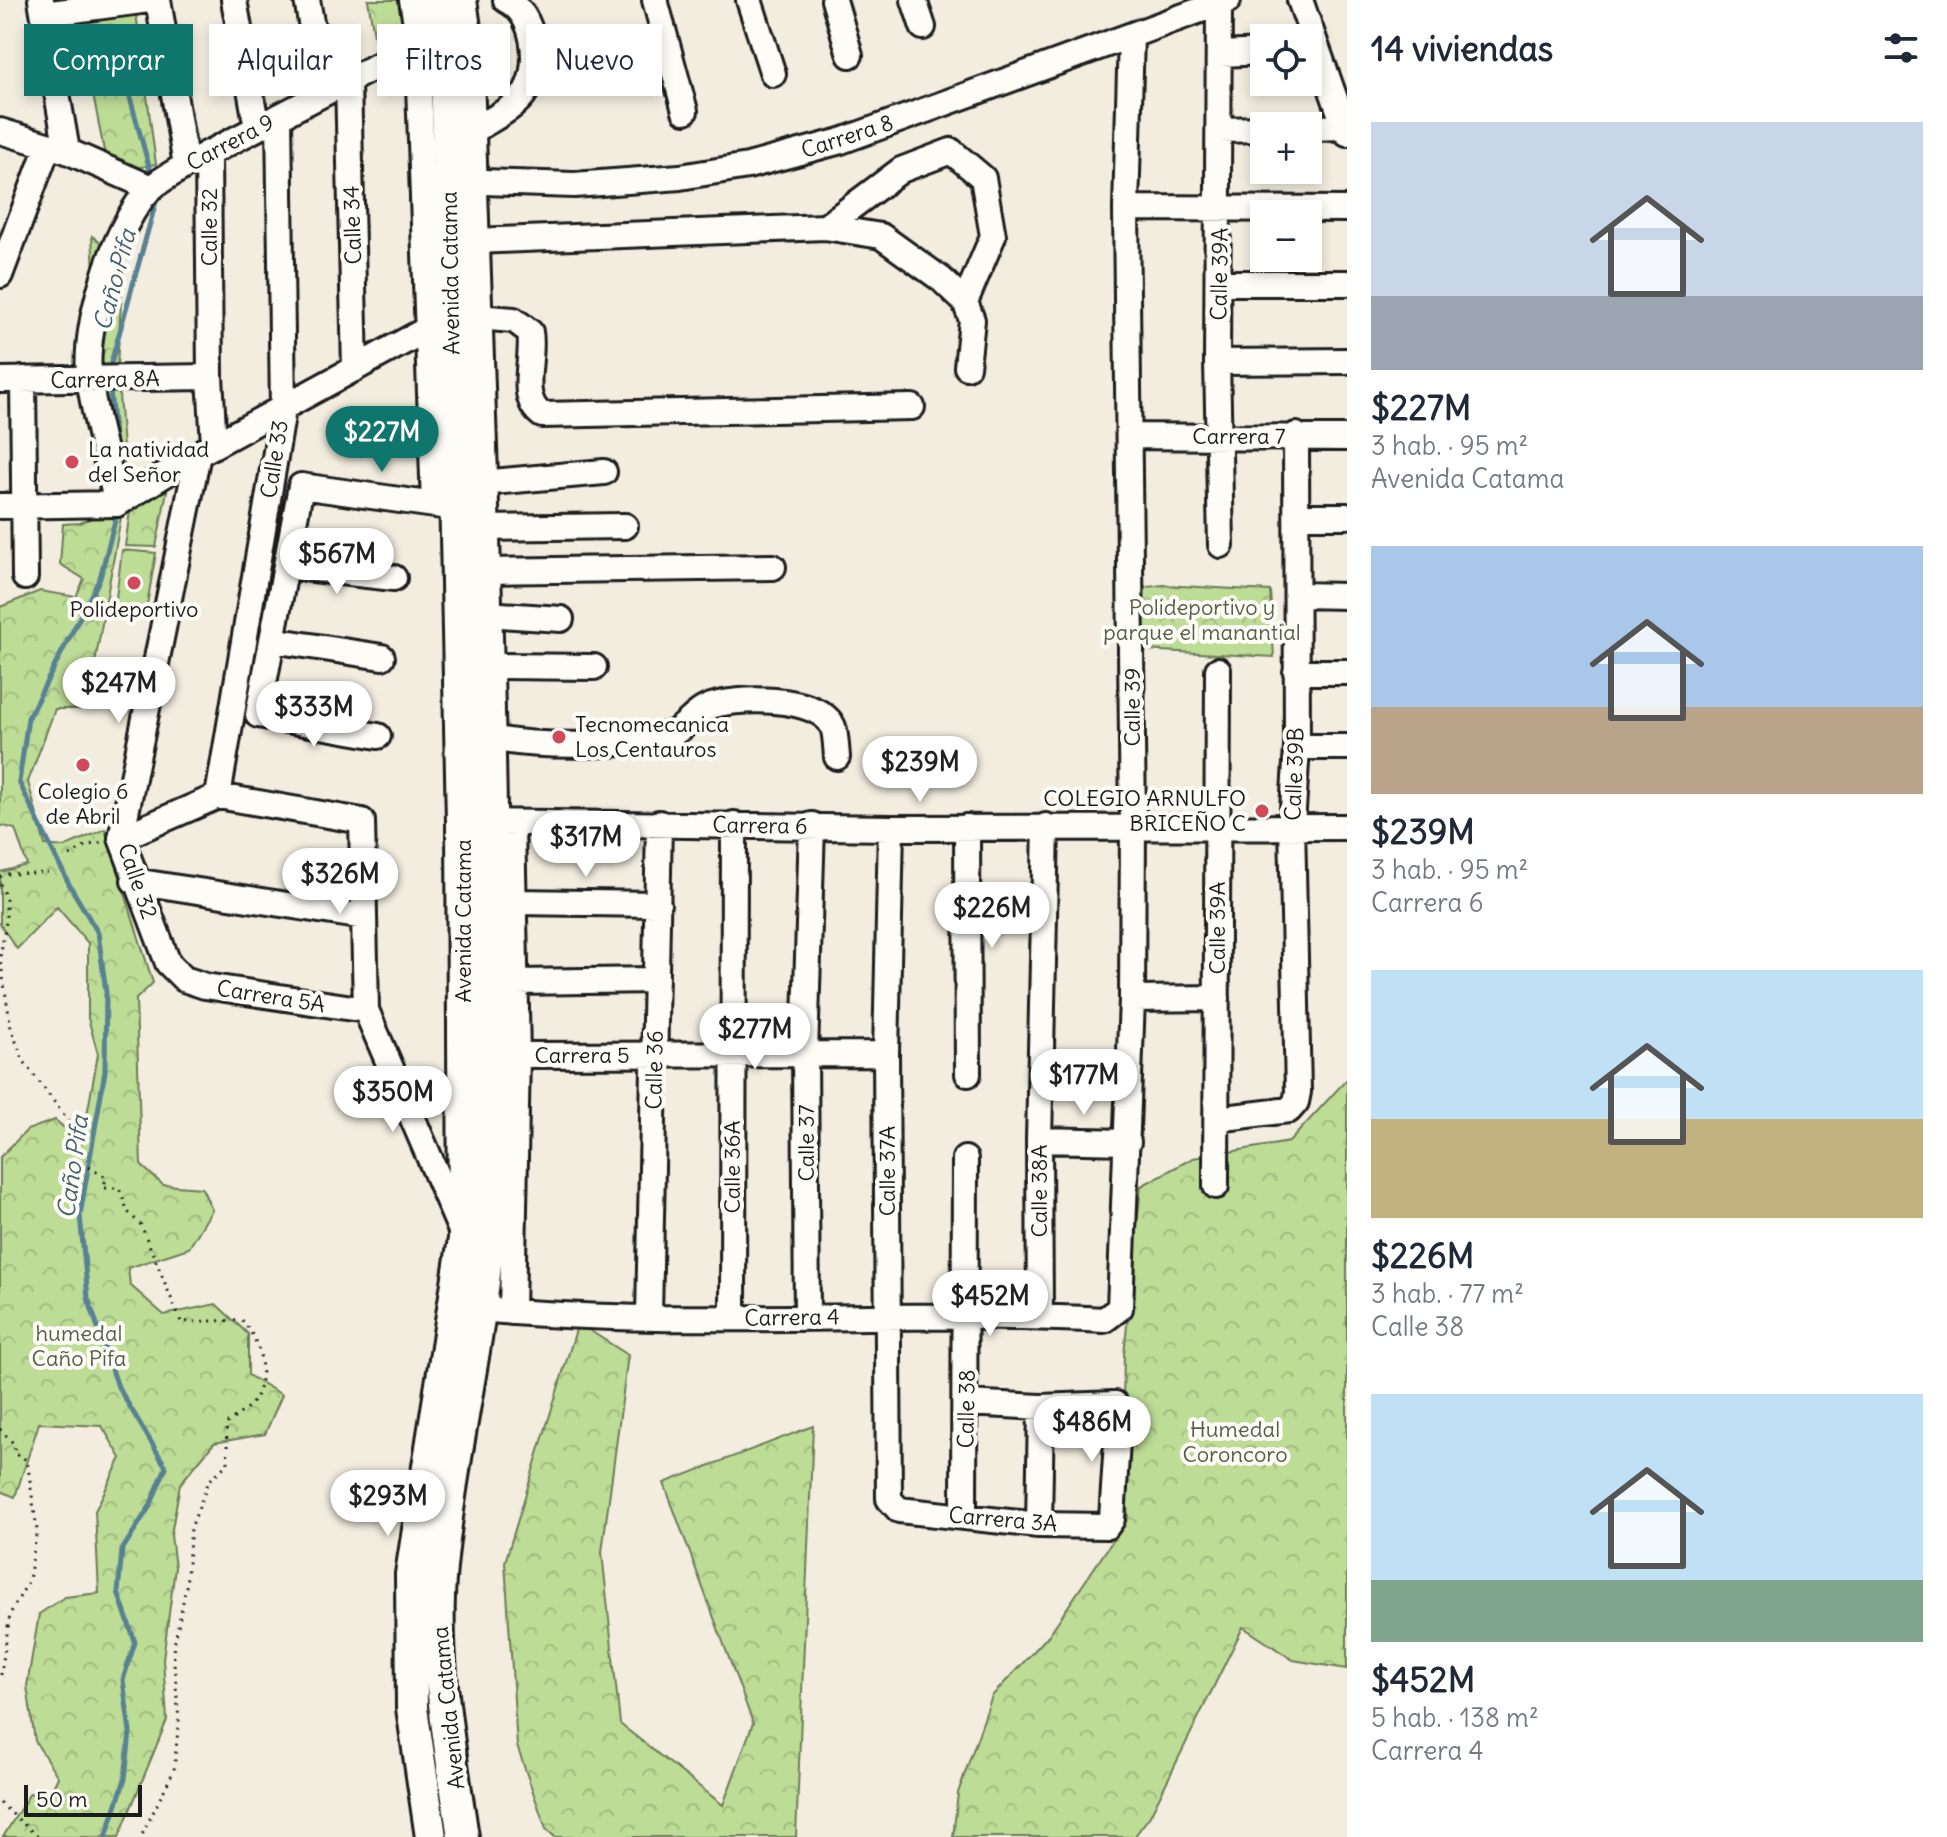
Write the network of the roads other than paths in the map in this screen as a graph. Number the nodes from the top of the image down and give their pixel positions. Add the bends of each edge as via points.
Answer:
1 (149, 0) edge
2 (158, 0) edge
3 (234, 0) edge
4 (307, 0) edge
5 (412, 0) edge
6 (506, 0) edge
7 (655, 0) edge
8 (749, 0) edge
9 (834, 0) edge
10 (914, 0) edge
11 (1300, 0) edge
12 (1224, 2) edge
13 (446, 4) edge
14 (42, 7) edge
15 (311, 24) edge
16 (415, 24) edge
17 (436, 24) edge
18 (1307, 24) edge
19 (923, 27) dead end
20 (1131, 36) junction
21 (1250, 53) edge
22 (1221, 54) junction
23 (850, 55) dead end
24 (1322, 70) edge
25 (773, 74) dead end
26 (318, 96) edge
27 (348, 96) edge
28 (423, 96) edge
29 (685, 111) dead end
30 (268, 123) junction
31 (1250, 129) edge
32 (1322, 129) edge
33 (1219, 130) junction
34 (1346, 130) edge
35 (0, 131) edge
36 (470, 133) junction
37 (57, 148) junction
38 (208, 153) junction
39 (186, 165) junction
40 (460, 180) junction
41 (151, 188) junction
42 (1220, 207) junction
43 (1126, 208) junction
44 (1347, 209) edge
45 (825, 227) junction
46 (473, 241) junction
47 (0, 275) edge
48 (1218, 283) junction
49 (1347, 283) edge
50 (965, 302) junction
51 (452, 321) junction
52 (1347, 361) edge
53 (1217, 362) junction
54 (967, 367) dead end
55 (355, 369) junction
56 (210, 377) junction
57 (12, 380) edge
58 (90, 381) junction
59 (912, 407) dead end
60 (283, 410) junction
61 (1296, 435) junction
62 (1130, 436) junction
63 (1218, 437) junction
64 (1347, 438) edge
65 (206, 449) junction
66 (604, 472) dead end
67 (481, 483) junction
68 (117, 504) junction
69 (11, 506) edge
70 (445, 507) junction
71 (1297, 516) junction
72 (1347, 516) edge
73 (625, 526) dead end
74 (483, 528) junction
75 (1221, 545) dead end
76 (286, 566) junction
77 (773, 567) dead end
78 (484, 571) junction
79 (25, 577) dead end
80 (394, 578) dead end
81 (1298, 595) junction
82 (1347, 596) edge
83 (486, 614) junction
84 (561, 619) dead end
85 (272, 640) junction
86 (382, 657) dead end
87 (487, 666) junction
88 (594, 667) dead end
89 (1218, 670) dead end
90 (1296, 672) junction
91 (1347, 672) edge
92 (378, 736) dead end
93 (490, 738) junction
94 (1297, 747) junction
95 (1347, 747) edge
96 (837, 757) dead end
97 (218, 796) junction
98 (489, 823) junction
99 (659, 823) junction
100 (734, 824) junction
101 (812, 825) junction
102 (1292, 825) junction
103 (1046, 826) junction
104 (1217, 826) junction
105 (967, 827) junction
106 (1133, 827) junction
107 (1347, 827) edge
108 (891, 828) junction
109 (121, 838) junction
110 (134, 881) junction
111 (514, 902) junction
112 (658, 904) junction
113 (364, 917) junction
114 (178, 974) joint
115 (656, 980) junction
116 (515, 982) junction
117 (1217, 998) junction
118 (1132, 999) junction
119 (366, 1010) junction
120 (805, 1054) junction
121 (886, 1054) junction
122 (517, 1055) junction
123 (655, 1055) junction
124 (731, 1055) junction
125 (968, 1074) dead end
126 (1217, 1119) junction
127 (1039, 1140) junction
128 (1128, 1142) junction
129 (464, 1147) junction
130 (426, 1148) junction
131 (965, 1159) dead end
132 (1216, 1186) dead end
133 (464, 1239) junction
134 (480, 1309) junction
135 (512, 1312) junction
136 (887, 1315) junction
137 (649, 1316) junction
138 (733, 1317) junction
139 (807, 1317) junction
140 (966, 1317) junction
141 (1040, 1317) junction
142 (1104, 1320) joint
143 (967, 1403) junction
144 (1041, 1407) junction
145 (899, 1510) joint
146 (964, 1516) junction
147 (1039, 1525) junction
148 (431, 1837) edge
149 (463, 1837) edge

1 - 14 street
2 - 39 street
3 - 30 street, Calle 33
4 - 15 street
5 - 16 street
6 - 36 street via 527,17 531,77 515,103
7 - 29 street
8 - 25 street
9 - 23 street
10 - 19 street
11 - 18 street
12 - 20 street, Carrera 8
12 - 22 street, Calle 39A
13 - 17 street, Carrera 9
13 - 36 main road, Avenida Catama via 467,42
13 - 40 main road, Avenida Catama via 446,56
14 - 37 street
20 - 40 street, Carrera 8 via 841,141 748,166 574,185
20 - 43 street, Calle 39
21 - 22 street
22 - 33 street, Calle 39A
24 - 34 street
26 - 30 street, Carrera 9
27 - 55 street, Calle 34
28 - 51 street
30 - 38 street, Carrera 9
30 - 60 street, Calle 33
31 - 33 street
32 - 34 street
33 - 42 street, Calle 39A
35 - 37 street
36 - 40 main road, Avenida Catama
37 - 41 street
37 - 47 street
38 - 39 street, Carrera 9
38 - 56 street, Calle 32
39 - 41 street, Carrera 9
40 - 46 main road, Avenida Catama
40 - 51 main road, Avenida Catama
41 - 58 street via 125,229 105,279 92,324
42 - 43 street
42 - 44 street
42 - 48 street, Calle 39A
43 - 62 street, Calle 39
45 - 46 street
45 - 50 street via 881,236
45 - 50 street via 901,170 951,151 983,178 993,236
46 - 51 main road, Avenida Catama
48 - 49 street
48 - 53 street, Calle 39A
50 - 54 street via 972,320
51 - 55 street
51 - 59 street via 514,320 530,332 528,395 542,415
51 - 67 main road, Avenida Catama
51 - 70 main road, Avenida Catama
52 - 53 street
53 - 63 street, Calle 39A
55 - 60 street
56 - 58 street, Carrera 8A
56 - 65 street, Calle 32
57 - 58 street, Carrera 8A
57 - 69 street
58 - 68 street
60 - 65 street
60 - 97 street, Calle 33
61 - 63 street, Carrera 7
61 - 64 street, Carrera 7
61 - 71 street, Calle 39B
62 - 63 street, Carrera 7
62 - 106 street, Calle 39
63 - 75 street, Calle 39A
65 - 68 street
65 - 109 street, Calle 32
66 - 67 street
67 - 74 main road, Avenida Catama
68 - 69 street
69 - 79 street
70 - 76 street via 301,486
70 - 98 main road, Avenida Catama
71 - 72 street
71 - 81 street, Calle 39B
73 - 74 street
74 - 78 main road, Avenida Catama
76 - 80 street
76 - 85 street
77 - 78 street
78 - 83 main road, Avenida Catama
81 - 82 street
81 - 90 street, Calle 39B
83 - 84 street
83 - 87 main road, Avenida Catama
85 - 86 street
85 - 92 street via 258,715
87 - 88 street
87 - 93 main road, Avenida Catama
89 - 104 street, Calle 39A
90 - 91 street
90 - 94 street, Calle 39B
93 - 96 street via 522,745 644,740 681,730 710,706 767,701 819,712 832,725
93 - 98 main road, Avenida Catama
94 - 95 street
94 - 102 street, Calle 39B
97 - 109 street
97 - 113 street via 362,821
98 - 99 street, Carrera 6
98 - 111 street, Avenida Catama
98 - 129 main road, Avenida Catama
98 - 134 main road, Avenida Catama via 491,1196
99 - 100 street, Carrera 6
99 - 112 street, Calle 36
100 - 101 street, Carrera 6
100 - 124 street, Calle 36A
101 - 108 street, Carrera 6
101 - 120 street, Calle 37
102 - 104 street, Carrera 6
102 - 107 street, Carrera 6
102 - 126 street, Calle 39B via 1298,1092 1289,1110
103 - 105 street, Carrera 6
103 - 106 street, Carrera 6
103 - 127 street, Calle 38A
104 - 106 street, Carrera 6
104 - 117 street, Calle 39A
105 - 108 street, Carrera 6
105 - 125 street
106 - 118 street, Calle 39
108 - 121 street, Calle 37A
109 - 110 street, Calle 32
110 - 113 street
110 - 114 street, Calle 32 via 168,963
111 - 112 street
111 - 116 street, Avenida Catama
112 - 115 street, Calle 36
113 - 119 street
114 - 119 street, Carrera 5A via 205,986
115 - 116 street
115 - 123 street, Calle 36
116 - 122 street, Avenida Catama
117 - 118 street
117 - 126 street, Calle 39A
118 - 128 street, Calle 39
119 - 130 street
120 - 121 street, Carrera 5
120 - 124 street, Carrera 5
120 - 139 street, Calle 37
121 - 136 street, Calle 37A
122 - 123 street, Carrera 5
122 - 135 street, Avenida Catama
123 - 124 street, Carrera 5
123 - 137 street, Calle 36
124 - 138 street, Calle 36A
126 - 132 street, Calle 39A
127 - 128 street
127 - 141 street, Calle 38A
128 - 142 street, Calle 39 via 1122,1297 1113,1316
129 - 130 street via 445,1157
129 - 133 main road, Avenida Catama
130 - 133 street
131 - 140 street, Calle 38
133 - 148 main road, Avenida Catama via 411,1574 412,1708
134 - 135 street, Carrera 4
134 - 149 main road, Avenida Catama via 440,1569 443,1701
135 - 137 street, Carrera 4
136 - 139 street, Carrera 4
136 - 140 street, Carrera 4
136 - 145 street, Calle 37A via 889,1499
137 - 138 street, Carrera 4
138 - 139 street, Carrera 4
140 - 141 street, Carrera 4
140 - 143 street, Calle 38
141 - 142 street, Carrera 4
143 - 144 street
143 - 146 street, Calle 38
144 - 147 street
144 - 147 street, Carrera 3A via 1115,1404 1119,1410 1112,1519 1107,1526
145 - 146 street, Carrera 3A
146 - 147 street, Carrera 3A

